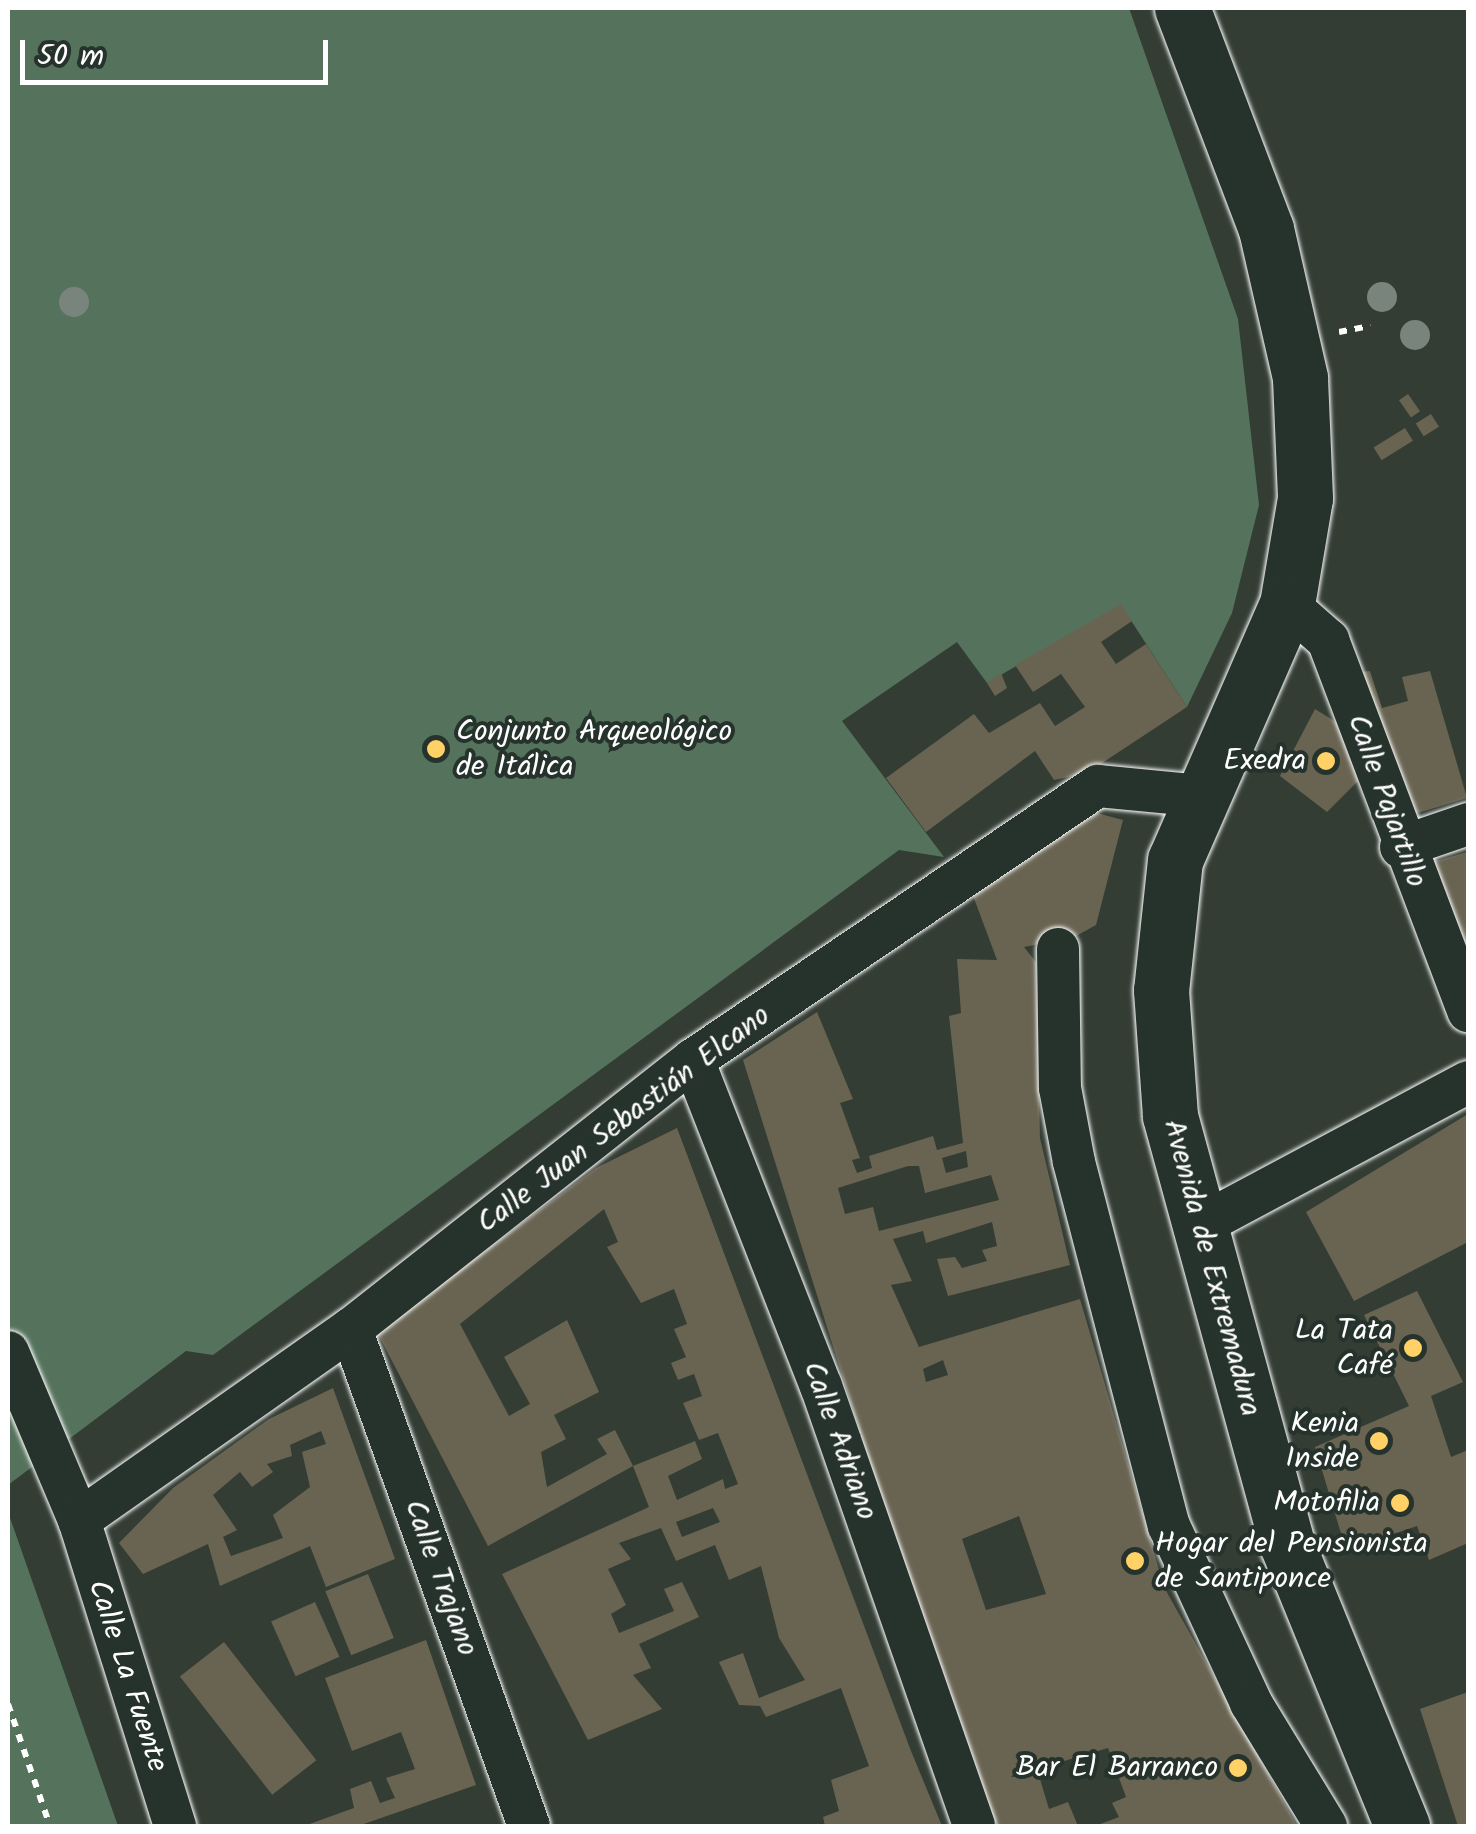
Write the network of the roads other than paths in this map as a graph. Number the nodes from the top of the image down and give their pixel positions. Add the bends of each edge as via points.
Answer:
1 (1182, 8) edge
2 (1287, 604) junction
3 (1201, 796) junction
4 (1468, 824) edge
5 (1401, 847) junction
6 (1058, 949) dead end
7 (1468, 1012) edge
8 (693, 1060) junction
9 (1468, 1082) edge
10 (1196, 1228) junction
11 (351, 1329) junction
12 (8, 1352) edge
13 (79, 1523) junction
14 (175, 1826) edge
15 (529, 1826) edge
16 (974, 1826) edge
17 (1326, 1826) edge
18 (1402, 1826) edge

1 - 2 main road, Avenida de Extremadura via 1266,229 1300,378 1305,498
2 - 3 main road, Avenida de Extremadura
2 - 5 street, Calle Pajartillo via 1328,640
3 - 8 street, Calle Juan Sebastián Elcano via 1098,786
3 - 10 main road, Avenida de Extremadura via 1175,860 1160,990 1170,1116
4 - 5 street
5 - 7 street, Calle Pajartillo
6 - 17 street via 1067,1125 1169,1526 1252,1703
8 - 11 street, Calle Juan Sebastián Elcano
8 - 16 street, Calle Adriano via 821,1386
9 - 10 street
10 - 18 main road, Avenida de Extremadura via 1287,1544
11 - 13 street, Calle Juan Sebastián Elcano
11 - 15 street, Calle Trajano
12 - 13 street, Calle La Fuente
13 - 14 street, Calle La Fuente

